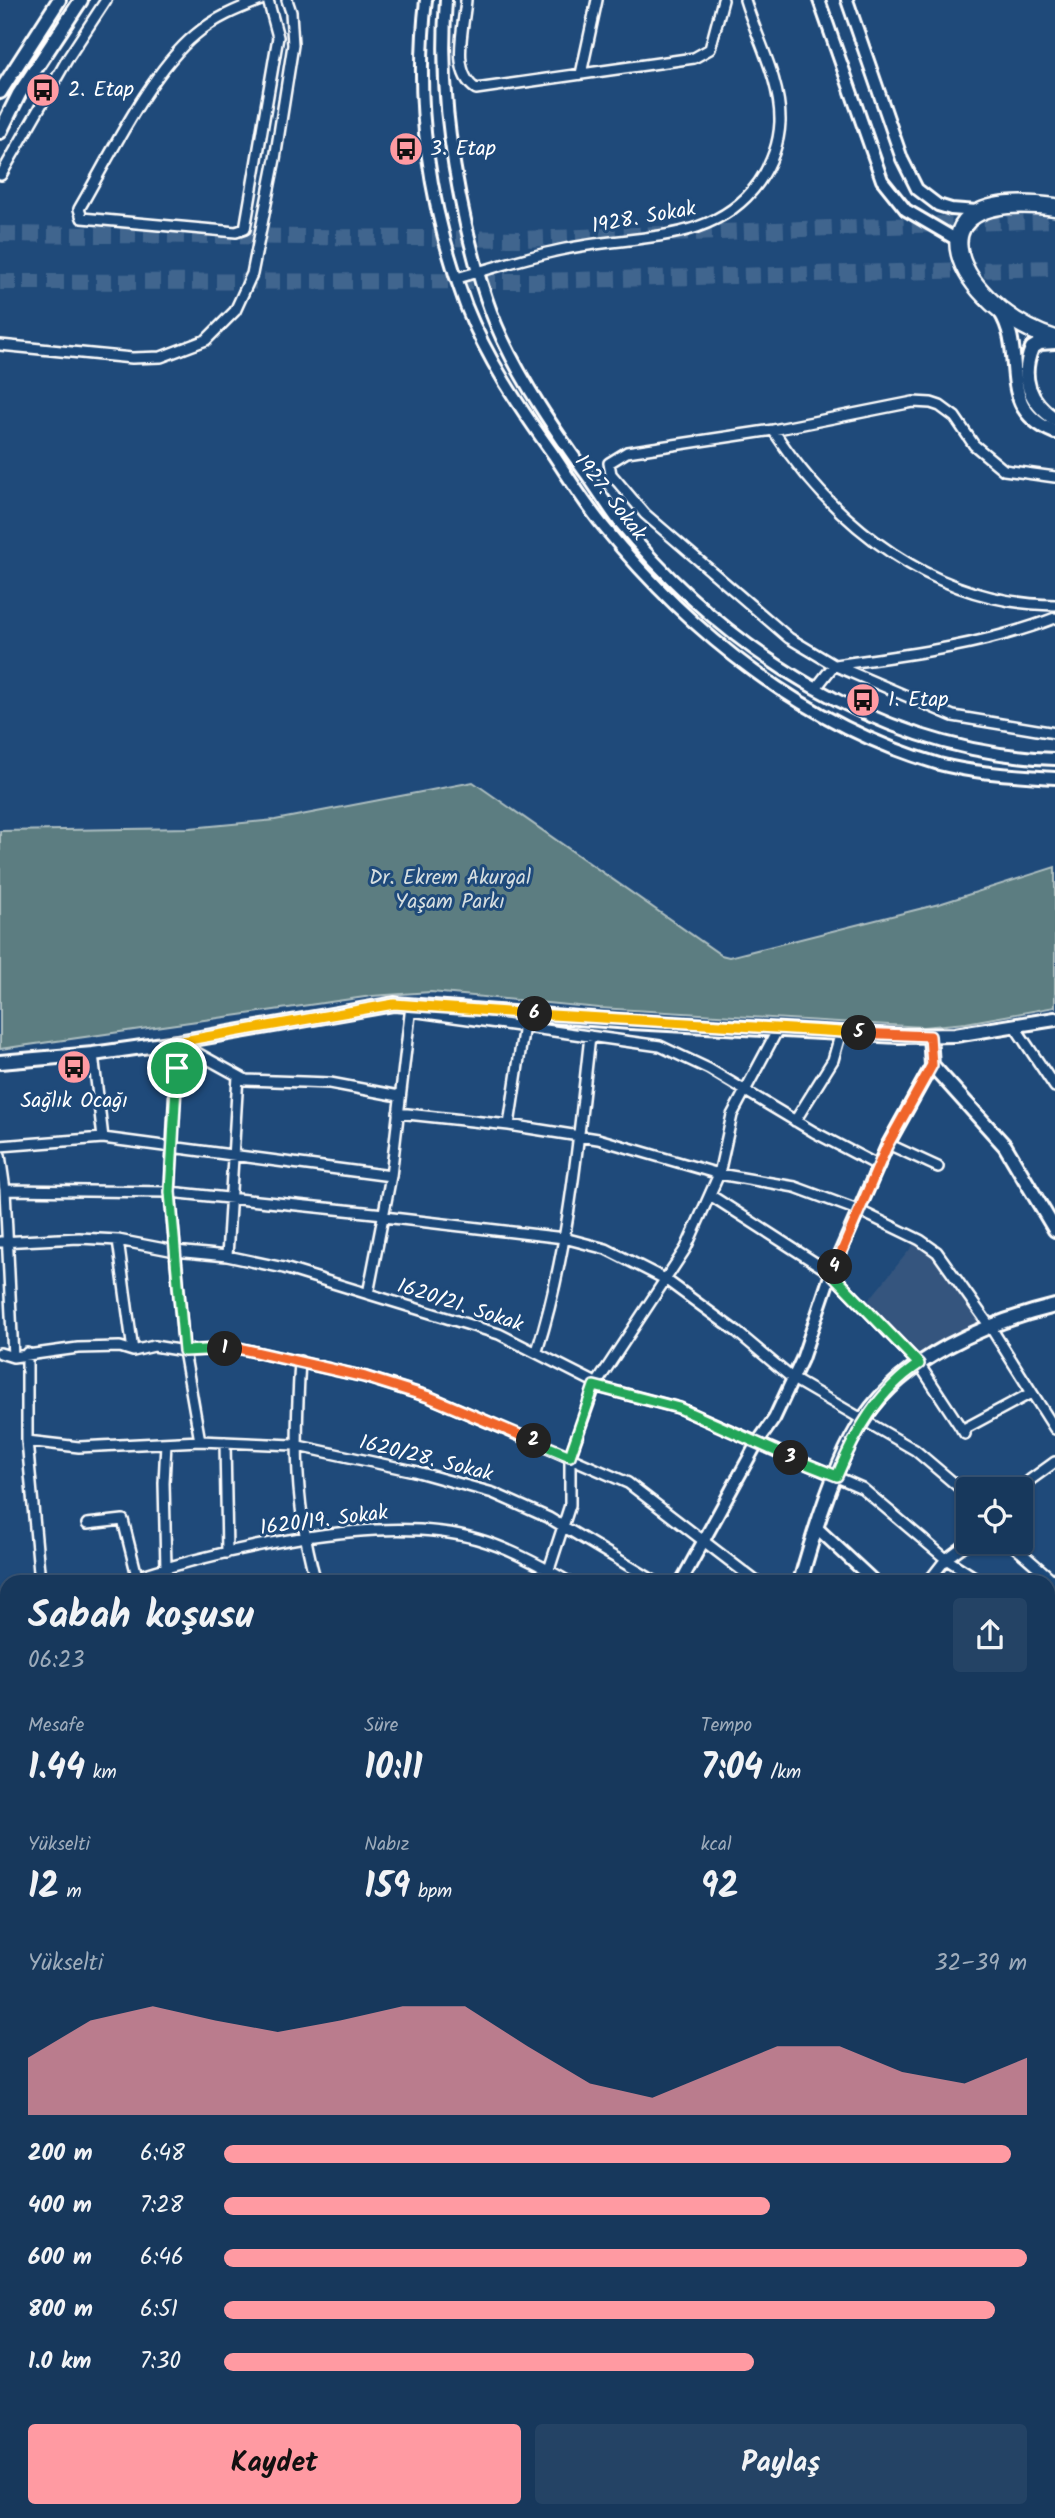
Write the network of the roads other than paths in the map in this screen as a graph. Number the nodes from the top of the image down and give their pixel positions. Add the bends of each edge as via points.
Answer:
1 (59, 0) edge
2 (81, 0) edge
3 (106, 0) edge
4 (261, 0) edge
5 (268, 0) edge
6 (287, 0) edge
7 (426, 0) edge
8 (446, 0) edge
9 (466, 0) edge
10 (597, 0) edge
11 (723, 0) edge
12 (745, 0) edge
13 (819, 0) edge
14 (847, 0) edge
15 (276, 56) junction
16 (291, 56) junction
17 (581, 74) junction
18 (0, 92) edge
19 (0, 132) edge
20 (1, 175) edge
21 (1055, 207) edge
22 (978, 211) junction
23 (958, 241) junction
24 (478, 272) junction
25 (457, 278) junction
26 (998, 308) junction
27 (1055, 340) edge
28 (0, 345) edge
29 (1055, 419) edge
30 (773, 430) junction
31 (1055, 432) edge
32 (1055, 477) edge
33 (1055, 605) edge
34 (1055, 618) edge
35 (834, 665) junction
36 (816, 688) junction
37 (1055, 733) edge
38 (1055, 759) edge
39 (1055, 778) edge
40 (411, 1008) junction
41 (1055, 1019) edge
42 (524, 1025) junction
43 (1015, 1027) junction
44 (778, 1029) junction
45 (841, 1032) junction
46 (590, 1036) junction
47 (930, 1036) junction
48 (177, 1042) junction
49 (93, 1054) junction
50 (0, 1062) edge
51 (932, 1065) junction
52 (238, 1076) junction
53 (1055, 1087) edge
54 (745, 1090) junction
55 (399, 1096) junction
56 (398, 1113) junction
57 (795, 1121) junction
58 (509, 1125) junction
59 (579, 1136) junction
60 (103, 1138) junction
61 (888, 1144) junction
62 (0, 1146) edge
63 (171, 1148) junction
64 (235, 1154) junction
65 (0, 1155) edge
66 (879, 1166) junction
67 (938, 1167) dead end
68 (719, 1174) junction
69 (391, 1176) junction
70 (5, 1190) junction
71 (170, 1192) junction
72 (710, 1195) junction
73 (232, 1197) junction
74 (860, 1210) junction
75 (384, 1215) junction
76 (1055, 1230) edge
77 (564, 1238) junction
78 (118, 1240) junction
79 (4, 1242) edge
80 (174, 1251) junction
81 (227, 1256) junction
82 (831, 1273) junction
83 (665, 1279) junction
84 (368, 1294) junction
85 (1055, 1306) edge
86 (991, 1328) junction
87 (133, 1351) junction
88 (184, 1351) junction
89 (537, 1351) junction
90 (0, 1353) edge
91 (27, 1353) junction
92 (13, 1357) junction
93 (300, 1361) junction
94 (919, 1364) junction
95 (793, 1379) junction
96 (594, 1386) junction
97 (1031, 1393) junction
98 (864, 1418) junction
99 (1055, 1429) edge
100 (27, 1441) junction
101 (200, 1441) junction
102 (225, 1441) junction
103 (166, 1443) junction
104 (757, 1443) junction
105 (294, 1445) junction
106 (570, 1456) junction
107 (1055, 1462) edge
108 (837, 1476) junction
109 (1033, 1478) edge
110 (956, 1485) edge
111 (87, 1524) dead end
112 (564, 1525) junction
113 (818, 1529) junction
114 (306, 1539) junction
115 (702, 1542) junction
116 (956, 1552) edge
117 (227, 1553) junction
118 (1023, 1554) edge
119 (946, 1559) junction
120 (166, 1568) junction
121 (550, 1570) junction
122 (39, 1575) edge
123 (137, 1575) edge
124 (141, 1575) edge
125 (314, 1575) edge
126 (548, 1575) edge
127 (558, 1575) edge
128 (645, 1575) edge
129 (685, 1575) edge
130 (747, 1575) edge
131 (802, 1575) edge
132 (867, 1575) edge
133 (933, 1575) edge
134 (971, 1575) edge
135 (1047, 1575) edge

1 - 18 main road
2 - 19 main road via 19,94
3 - 20 street
4 - 15 street via 218,19 181,48 146,96 79,209 82,218 236,232 245,229
5 - 15 street via 278,26
6 - 16 street via 293,29
7 - 25 street, 1927. Sokak via 421,67 425,145
8 - 24 street, 1927. Sokak via 443,82 447,128
9 - 17 street via 460,67 467,83 476,89
10 - 17 street
11 - 17 street via 710,49 704,54
12 - 24 street, 1928. Sokak via 778,99 780,120 775,152 749,196 734,211 705,226 565,249
13 - 23 street via 882,180 906,210
14 - 22 street via 902,159 917,189 938,205
15 - 16 street
16 - 28 street via 253,274 245,296 223,326 188,349 161,358
21 - 22 highway via 1008,204
22 - 23 highway via 966,218
23 - 26 highway via 970,275
24 - 25 street, 1928. Sokak
24 - 36 street, 1927. Sokak via 501,337 527,385 617,519 707,611 783,670
25 - 39 street, 1927. Sokak via 487,351 603,527 671,600 738,661 783,693 896,749 952,766
26 - 27 highway via 1030,330
26 - 31 main road via 1012,334 1020,401 1027,415
27 - 29 main road via 1032,348 1026,371 1036,404
30 - 32 street via 913,402 932,403 955,417 974,445 1004,470
30 - 33 street via 796,466 837,509 904,561 946,583 988,597
30 - 35 street via 627,452 609,463 611,474 645,514 789,638
34 - 35 street via 1007,634 919,653
35 - 36 street
35 - 37 street via 953,716
36 - 38 street, 1927. Sokak via 860,713 949,745
40 - 42 street
40 - 44 main road
40 - 48 main road via 331,1014
40 - 55 street
41 - 43 main road
42 - 46 street
42 - 58 street
43 - 47 main road
43 - 53 street
44 - 45 main road
44 - 54 street
45 - 47 main road
45 - 57 street via 833,1059
46 - 54 street via 660,1046
46 - 59 street
47 - 51 main road
48 - 49 main road
48 - 52 street
48 - 63 street
49 - 50 main road
49 - 60 street
51 - 61 street
51 - 76 main road via 1004,1146
52 - 55 street via 330,1083
52 - 64 street
54 - 57 street
54 - 68 street via 732,1115
55 - 56 street
56 - 58 street
56 - 69 street
57 - 66 street
58 - 59 street
59 - 68 street
59 - 77 street
60 - 62 street
60 - 63 street
61 - 66 street
61 - 67 street
63 - 64 street
63 - 71 street
64 - 69 street
64 - 73 street
65 - 70 street
66 - 74 street
68 - 72 street
68 - 74 street via 795,1187
69 - 75 street
70 - 71 street
70 - 79 street
71 - 73 street
71 - 80 street
72 - 82 street
72 - 83 street via 686,1248
73 - 75 street
73 - 81 street
74 - 82 street
74 - 86 street via 937,1252
75 - 77 street
75 - 84 street
77 - 83 street via 606,1249
77 - 89 street via 553,1300
78 - 79 street, 1620/21. Sokak
78 - 80 street, 1620/21. Sokak
78 - 87 street
79 - 92 street
80 - 81 street, 1620/21. Sokak
80 - 88 street
81 - 84 street, 1620/21. Sokak
82 - 94 street
82 - 95 street
83 - 95 street
83 - 96 street
84 - 89 street, 1620/21. Sokak via 499,1334
85 - 86 main road
86 - 94 main road
86 - 97 street
87 - 88 street via 154,1346
87 - 91 street via 120,1347
88 - 93 street via 238,1348
88 - 101 street
89 - 96 street, 1620/21. Sokak
90 - 92 street
91 - 92 street
91 - 100 street
93 - 105 street
93 - 106 street via 429,1397
94 - 97 street via 963,1432
94 - 98 main road
95 - 98 street
95 - 104 street
96 - 104 street, 1620/21. Sokak via 679,1408
96 - 106 street
97 - 99 street
98 - 108 main road
98 - 110 street via 915,1450
100 - 103 street, 1620/28. Sokak via 79,1447
100 - 122 street
101 - 102 street, 1620/28. Sokak
101 - 103 street, 1620/28. Sokak
102 - 105 street, 1620/28. Sokak
102 - 117 street
103 - 120 street
104 - 108 street, 1620/21. Sokak
104 - 115 street
105 - 112 street, 1620/28. Sokak via 493,1493
105 - 114 street
106 - 112 street via 570,1505
106 - 115 street via 656,1501
107 - 109 street
108 - 113 main road
108 - 119 street, 1620/21. Sokak via 862,1488
111 - 123 street via 123,1520
112 - 121 street
112 - 128 street, 1620/28. Sokak
113 - 131 main road
113 - 132 street
114 - 117 street, 1620/19. Sokak
114 - 121 street, 1620/19. Sokak via 393,1529 434,1532 478,1539
114 - 125 street
115 - 129 street
115 - 130 street
116 - 119 street
117 - 120 street, 1620/19. Sokak
118 - 135 street
119 - 133 street
119 - 134 street, 1620/21. Sokak
120 - 124 street, 1620/19. Sokak
121 - 126 street
121 - 127 street, 1620/19. Sokak

